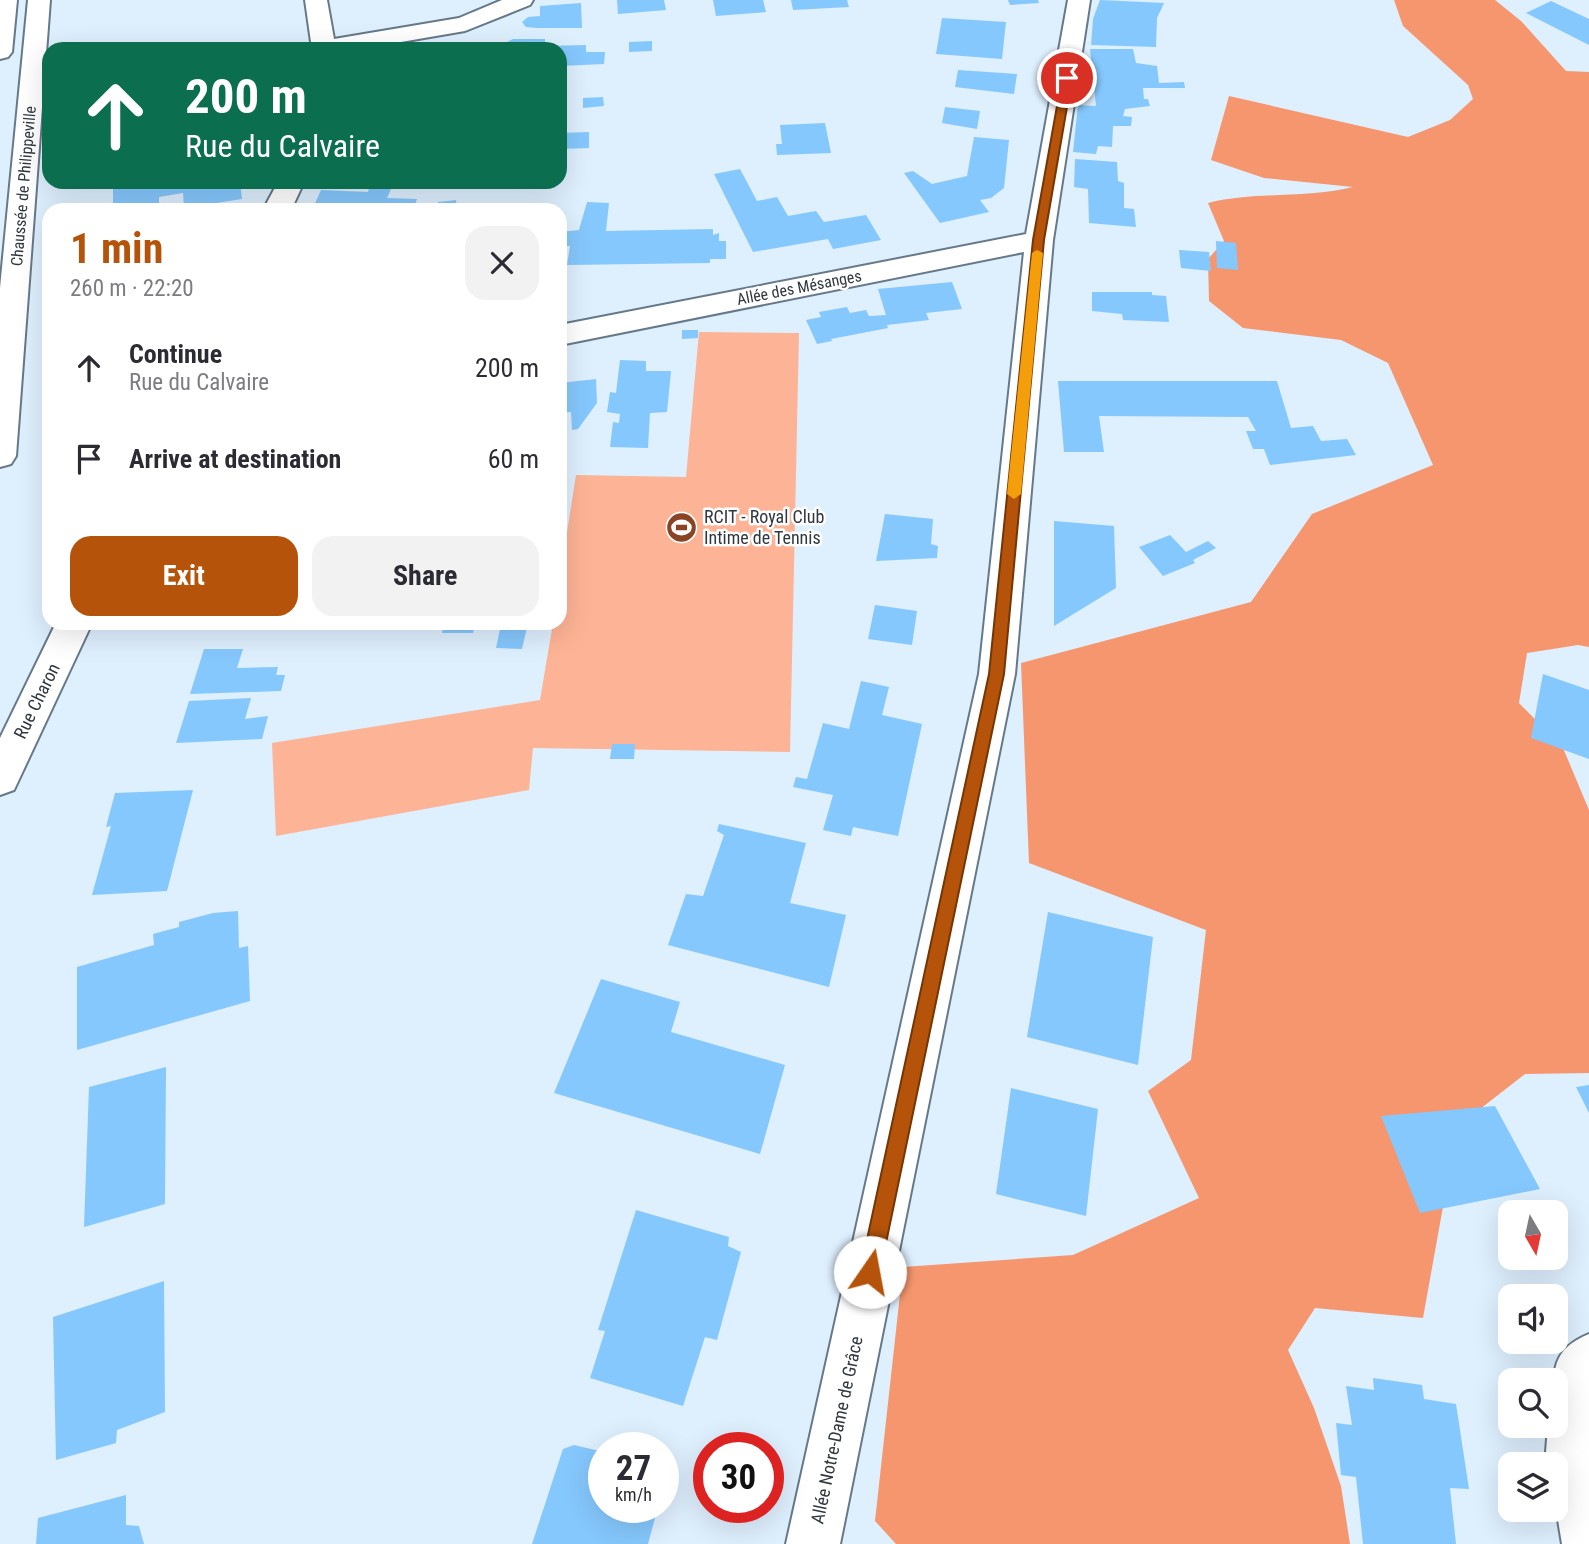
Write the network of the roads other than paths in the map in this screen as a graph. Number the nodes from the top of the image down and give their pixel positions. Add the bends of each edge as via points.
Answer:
1 (5, 0) edge
2 (39, 0) edge
3 (316, 0) edge
4 (522, 0) edge
5 (1079, 0) edge
6 (323, 42) edge
7 (363, 42) edge
8 (0, 52) edge
9 (1039, 240) junction
10 (567, 334) edge
11 (0, 456) edge
12 (71, 630) edge
13 (0, 779) edge
14 (1589, 1359) edge
15 (1589, 1543) edge
16 (813, 1544) edge

1 - 8 street
2 - 11 street, Chaussée de Philippeville
3 - 6 street
4 - 7 street via 465,24
5 - 9 street, Allée Notre-Dame de Grâce
9 - 10 street, Allée des Mésanges
9 - 16 street, Allée Notre-Dame de Grâce via 997,674
12 - 13 street, Rue Charon
14 - 15 street via 1579,1370 1572,1452

